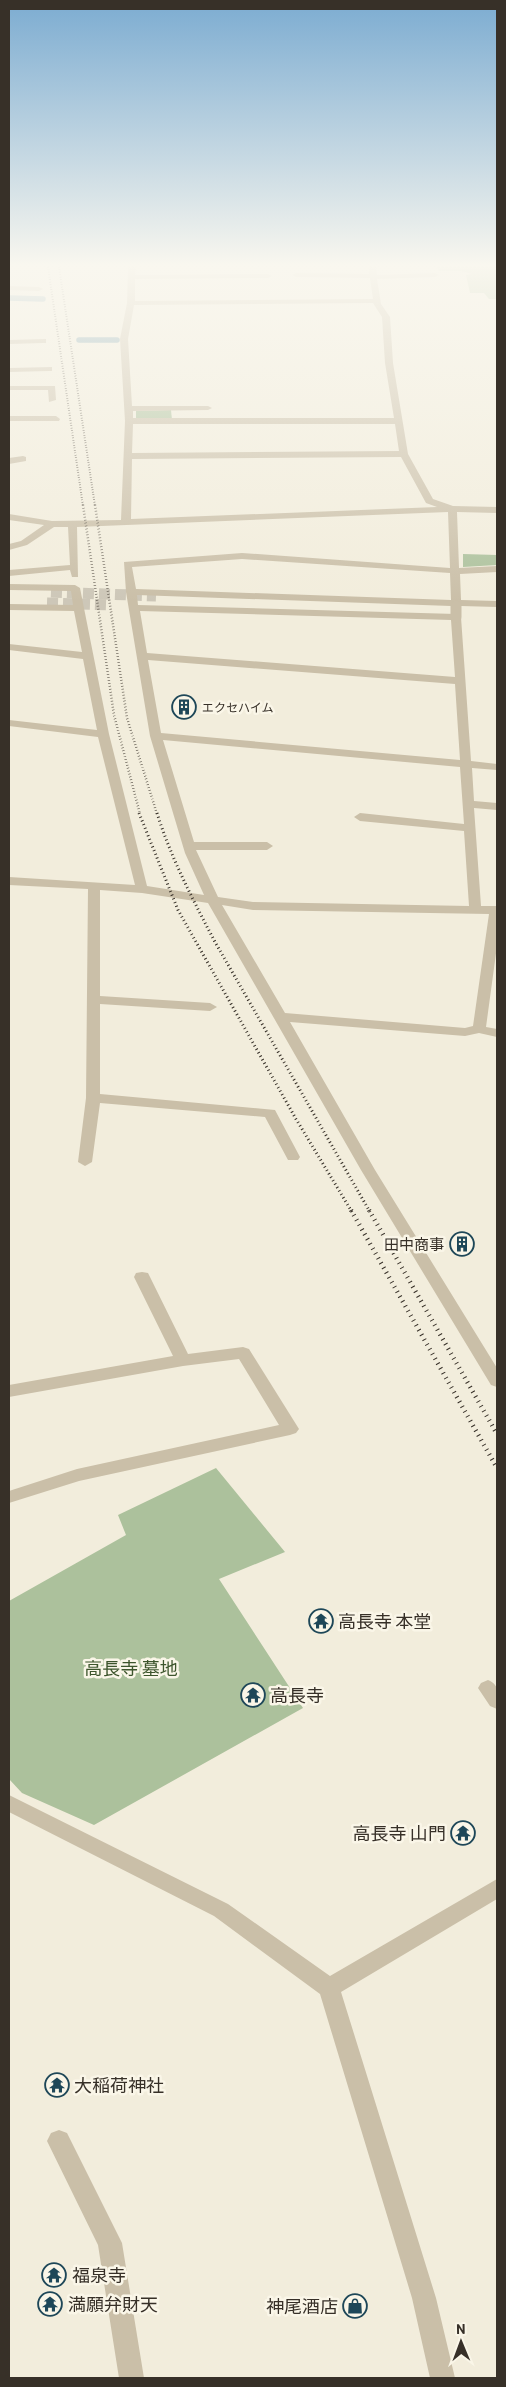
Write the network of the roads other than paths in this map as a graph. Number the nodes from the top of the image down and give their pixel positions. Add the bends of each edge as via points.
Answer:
1 (127, 378) edge
2 (391, 378) edge
3 (9, 388) edge
4 (52, 400) dead end
5 (129, 408) junction
6 (208, 408) dead end
7 (9, 419) edge
8 (56, 419) dead end
9 (129, 421) junction
10 (398, 421) junction
11 (404, 454) junction
12 (128, 456) junction
13 (23, 459) dead end
14 (9, 461) edge
15 (452, 509) junction
16 (497, 510) edge
17 (9, 517) edge
18 (126, 523) junction
19 (52, 524) junction
20 (72, 524) junction
21 (9, 547) edge
22 (74, 567) junction
23 (497, 569) edge
24 (456, 571) junction
25 (9, 573) edge
26 (9, 588) edge
27 (75, 588) junction
28 (51, 592) tunnel mouth
29 (130, 592) junction
30 (156, 596) tunnel mouth
31 (306, 600) junction
32 (9, 602) edge
33 (47, 603) tunnel mouth
34 (497, 604) edge
35 (150, 606) tunnel mouth
36 (9, 607) edge
37 (78, 608) junction
38 (134, 608) junction
39 (456, 608) junction
40 (497, 613) edge
41 (9, 646) edge
42 (87, 656) junction
43 (142, 656) junction
44 (460, 681) junction
45 (9, 723) edge
46 (103, 734) junction
47 (156, 736) junction
48 (467, 764) junction
49 (497, 767) edge
50 (468, 804) junction
51 (497, 806) edge
52 (360, 817) dead end
53 (469, 828) junction
54 (189, 846) junction
55 (267, 846) dead end
56 (9, 882) edge
57 (94, 885) junction
58 (142, 889) junction
59 (212, 900) junction
60 (474, 908) junction
61 (496, 910) edge
62 (92, 1000) junction
63 (210, 1007) dead end
64 (279, 1017) junction
65 (479, 1029) junction
66 (497, 1033) edge
67 (93, 1098) junction
68 (293, 1157) dead end
69 (85, 1162) dead end
70 (142, 1277) dead end
71 (183, 1360) junction
72 (497, 1381) edge
73 (9, 1391) edge
74 (9, 1496) edge
75 (9, 1803) edge
76 (497, 1888) edge
77 (329, 1988) junction
78 (59, 2141) dead end
79 (132, 2378) edge
80 (443, 2378) edge

1 - 5 street
2 - 10 street
3 - 4 street via 52,388
5 - 6 street
5 - 9 street
7 - 8 street
9 - 10 street
9 - 12 street
10 - 11 street
11 - 12 street
11 - 15 street via 429,501
12 - 18 street
13 - 14 street
15 - 16 street
15 - 18 street
15 - 24 street
17 - 19 street
18 - 20 street
19 - 20 street
19 - 21 street via 24,543
20 - 22 street
22 - 25 street
22 - 27 street
23 - 24 street
24 - 29 street via 242,556 194,559 127,564
24 - 39 street
26 - 27 street
26 - 28 street
27 - 37 street
29 - 31 street
29 - 38 street
30 - 31 street
31 - 39 street
32 - 33 street
34 - 39 street
35 - 40 street
36 - 37 street
37 - 42 street
38 - 39 street
38 - 43 street
39 - 44 street
41 - 42 street
42 - 46 street
43 - 44 street
43 - 47 street
44 - 48 street
45 - 46 street
46 - 58 street
47 - 48 street
47 - 54 street
48 - 49 street
48 - 50 street
50 - 51 street
50 - 53 street
52 - 53 street
53 - 60 street
54 - 55 street
54 - 59 street
56 - 57 street
57 - 58 street
57 - 62 street
58 - 59 street
59 - 60 street via 253,906
59 - 64 street
60 - 61 street
61 - 65 street
62 - 63 street
62 - 67 street
64 - 65 street via 465,1032
64 - 72 street
65 - 66 street
67 - 68 street via 270,1113
67 - 69 street
70 - 71 street
71 - 73 street
71 - 74 street via 243,1353 290,1429 77,1476
75 - 77 street via 221,1910
76 - 77 street
77 - 80 street via 424,2298
78 - 79 street via 110,2243

